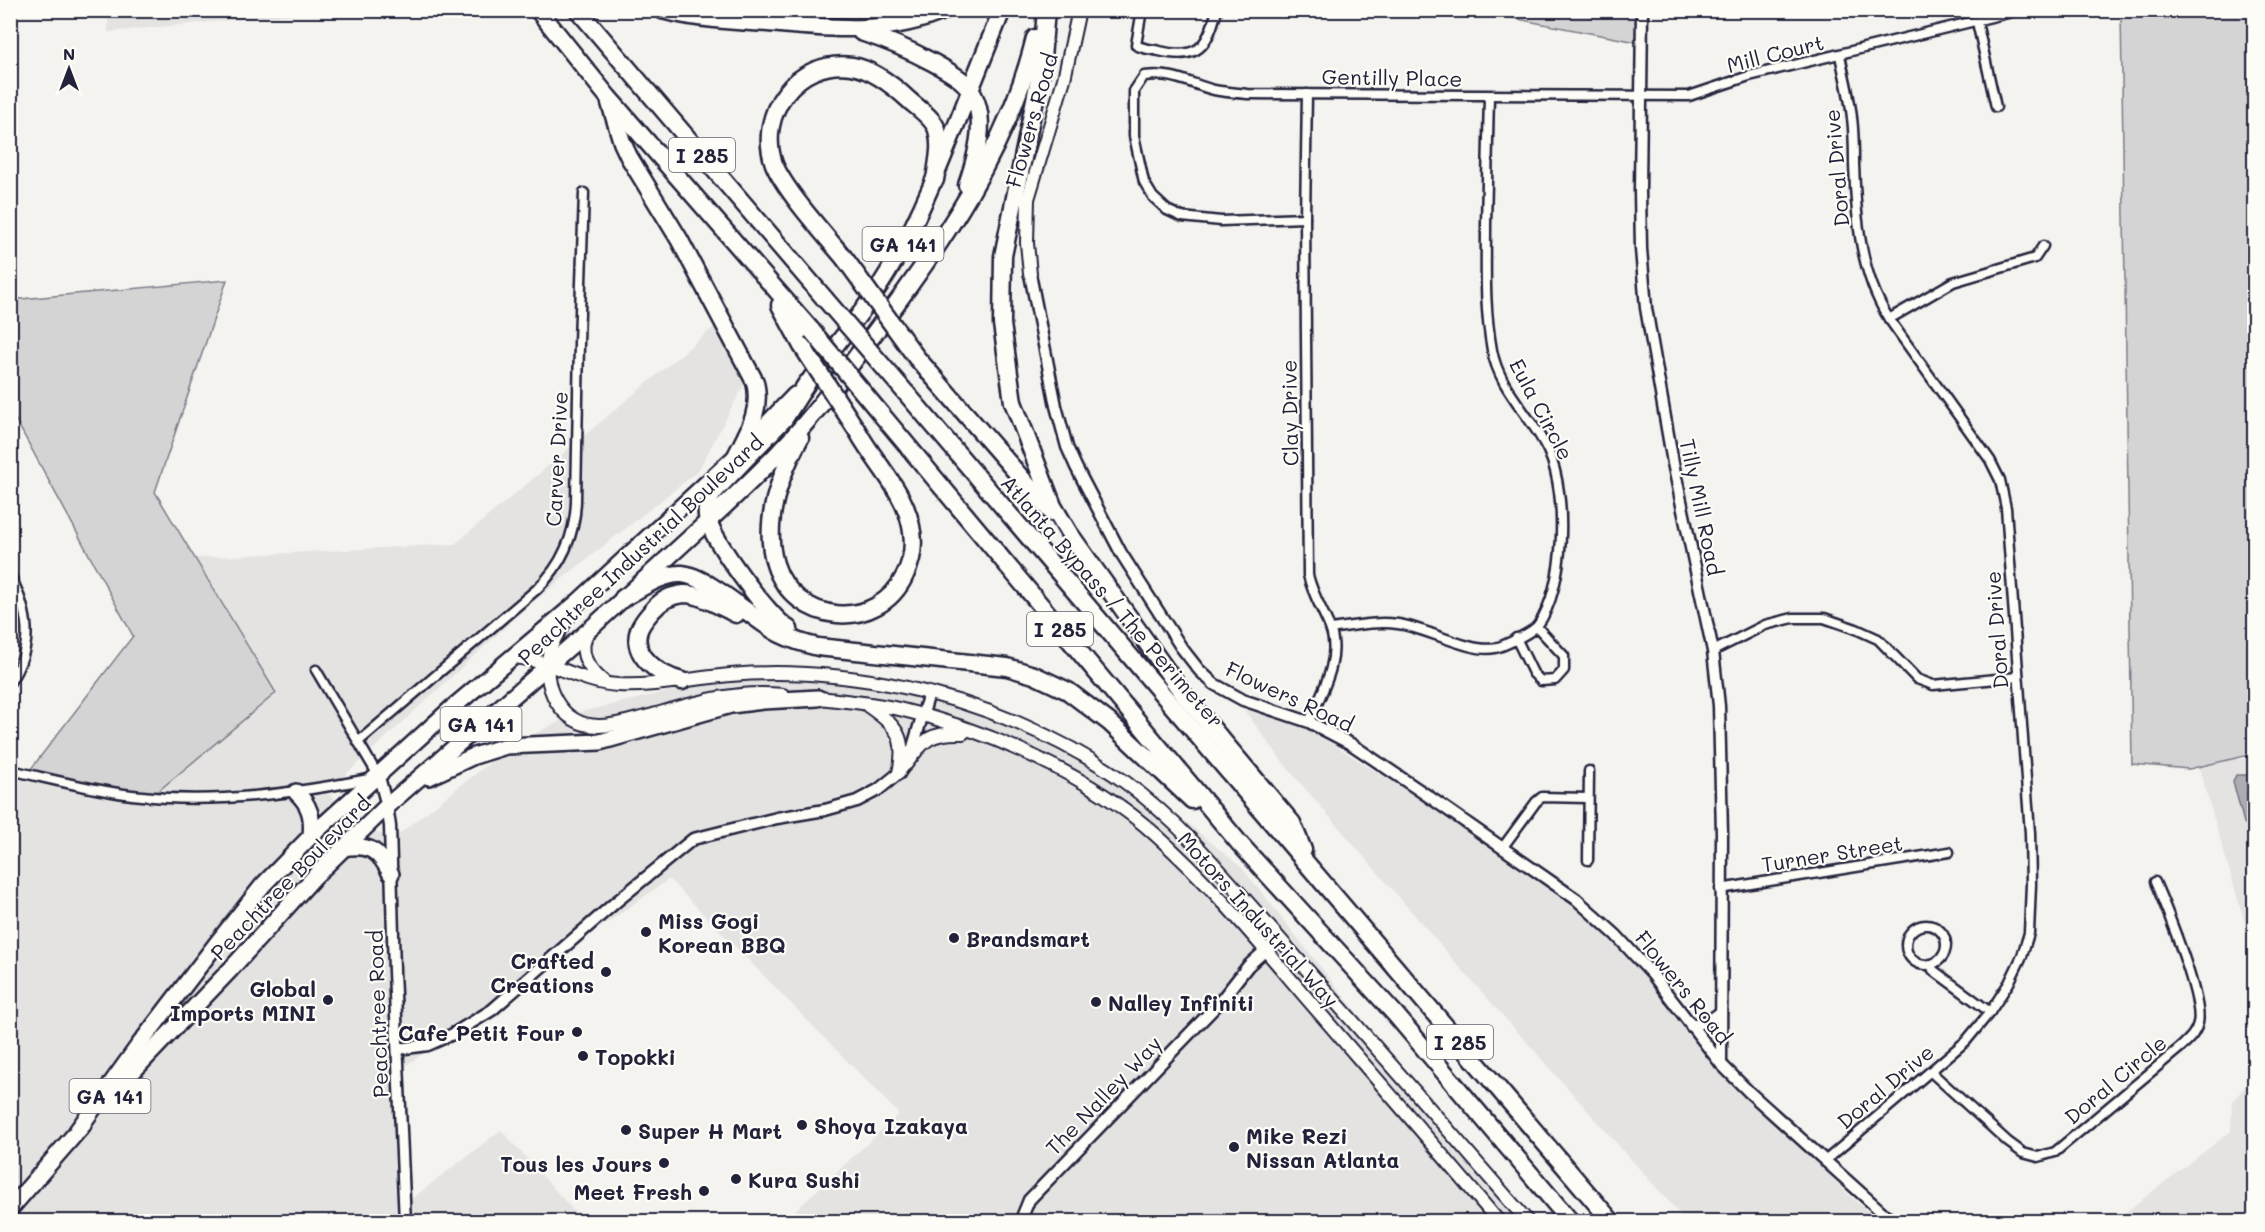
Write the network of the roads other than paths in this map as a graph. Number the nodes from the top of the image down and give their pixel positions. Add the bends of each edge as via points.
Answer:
1 (538, 10) edge
2 (578, 10) edge
3 (662, 10) edge
4 (945, 10) edge
5 (1002, 10) edge
6 (1044, 10) edge
7 (1079, 10) edge
8 (1142, 10) edge
9 (1217, 10) edge
10 (1642, 10) edge
11 (2020, 10) edge
12 (1977, 22) junction
13 (855, 30) junction
14 (1840, 55) junction
15 (970, 90) junction
16 (1306, 94) junction
17 (1489, 96) junction
18 (608, 97) junction
19 (1642, 97) junction
20 (1996, 107) dead end
21 (935, 180) junction
22 (585, 193) dead end
23 (955, 217) junction
24 (1305, 218) junction
25 (2043, 246) dead end
26 (1030, 274) joint
27 (766, 278) junction
28 (1889, 319) junction
29 (807, 384) junction
30 (812, 414) junction
31 (736, 456) junction
32 (708, 521) junction
33 (1069, 533) junction
34 (10, 575) edge
35 (623, 598) junction
36 (578, 602) junction
37 (1537, 627) junction
38 (1330, 629) junction
39 (589, 630) junction
40 (779, 634) junction
41 (1516, 638) junction
42 (852, 650) junction
43 (1713, 651) junction
44 (511, 657) junction
45 (549, 663) junction
46 (316, 670) dead end
47 (2018, 677) junction
48 (682, 681) junction
49 (10, 682) edge
50 (608, 684) junction
51 (929, 693) junction
52 (818, 698) junction
53 (867, 705) junction
54 (923, 716) junction
55 (1309, 722) junction
56 (976, 733) junction
57 (358, 742) junction
58 (902, 769) junction
59 (10, 770) edge
60 (1589, 771) dead end
61 (379, 777) junction
62 (412, 784) junction
63 (296, 792) junction
64 (1588, 798) junction
65 (387, 806) junction
66 (311, 836) junction
67 (1240, 844) junction
68 (1503, 847) junction
69 (344, 848) junction
70 (1949, 852) dead end
71 (1588, 860) dead end
72 (1308, 862) junction
73 (391, 874) junction
74 (2155, 882) dead end
75 (1720, 889) junction
76 (1279, 938) junction
77 (1265, 950) junction
78 (1930, 964) junction
79 (1721, 1012) junction
80 (1990, 1012) junction
81 (1691, 1026) junction
82 (398, 1049) junction
83 (1721, 1064) junction
84 (1931, 1072) junction
85 (76, 1131) junction
86 (1825, 1161) junction
87 (10, 1209) edge
88 (405, 1221) edge
89 (1020, 1221) edge
90 (1499, 1221) edge
91 (1528, 1221) edge
92 (1571, 1221) edge
93 (1612, 1221) edge
94 (1893, 1221) edge

1 - 18 highway, I 285
2 - 72 highway, Atlanta Bypass / The Perimeter / I 285, bridge
3 - 13 highway via 693,18
4 - 13 highway via 918,21
5 - 15 highway, Peachtree Industrial Boulevard / GA 141
6 - 23 highway, Peachtree Industrial Boulevard / GA 141 via 1011,112 988,162
6 - 33 highway via 1041,70 1003,256 1002,324 1013,402 1053,506
7 - 26 main road, Flowers Road via 1061,90 1028,199
8 - 9 street via 1136,45 1175,55 1190,54 1203,46
10 - 19 street, Tilly Mill Road
11 - 12 street, Mill Court
12 - 14 street, Mill Court
12 - 20 street
13 - 15 highway via 919,55 962,80
14 - 19 street, Mill Court via 1749,76 1689,96
14 - 28 street, Doral Drive via 1852,119 1860,243 1880,305
15 - 21 highway, Peachtree Industrial Boulevard / GA 141
15 - 23 highway via 979,115 980,135
16 - 17 street, Gentilly Place
16 - 24 street, Clay Drive
16 - 24 street, Gentilly Place via 1215,90 1161,74 1144,76 1134,91 1134,136 1144,182 1167,210 1182,217 1221,221
17 - 19 street, Gentilly Place
17 - 37 street, Eula Circle via 1485,305 1493,354 1506,384 1549,453 1561,509 1555,589
18 - 27 highway, I 285
18 - 31 highway via 629,157 679,239 754,382 755,413
19 - 43 street, Tilly Mill Road via 1640,203 1646,308 1673,463
21 - 29 highway, Peachtree Industrial Boulevard / GA 141 via 894,262
21 - 33 highway, bridge via 937,129 906,98 874,75 851,66 815,70 798,80 779,100 770,128 771,152 780,176 916,357
22 - 57 street, Carver Drive via 576,514 570,539 556,567 537,589
23 - 30 highway, Peachtree Industrial Boulevard / GA 141 via 905,293
24 - 38 street, Clay Drive via 1308,575
25 - 28 street via 2035,258 1953,282
26 - 55 street, Flowers Road via 1067,447 1121,553 1181,647 1206,676 1243,700
27 - 30 highway, bridge via 802,346 893,485 911,525 913,554 902,581 880,603 860,612 830,614 803,603 779,575 771,542 780,478
27 - 67 highway, I 285, bridge
28 - 47 street, Doral Drive via 1981,446 2000,480 2006,508
29 - 31 highway, Peachtree Industrial Boulevard / GA 141
29 - 32 highway via 784,419 713,493
30 - 32 highway, Peachtree Industrial Boulevard / GA 141 via 763,469
31 - 36 highway, Peachtree Industrial Boulevard / GA 141
32 - 35 highway, Peachtree Industrial Boulevard / GA 141
32 - 42 highway via 758,599 782,626 811,640
33 - 72 highway via 1184,695 1292,823
34 - 49 street via 23,606 27,638 21,662
35 - 39 highway, Peachtree Industrial Boulevard / GA 141
35 - 40 highway via 660,578 681,574 706,584
36 - 44 highway, Peachtree Industrial Boulevard / GA 141
36 - 45 main road, Motors Industrial Way via 553,642
37 - 41 street
37 - 41 street via 1564,657 1564,670 1555,680 1541,681 1533,673
38 - 41 street via 1399,624 1492,649
38 - 55 street, Clay Drive via 1335,657
39 - 45 highway, Peachtree Industrial Boulevard / GA 141
39 - 50 main road via 582,650 585,659
40 - 42 highway via 819,647
40 - 48 highway via 696,596 670,597 643,622 638,642 649,663 666,676
42 - 67 highway via 1007,667 1068,691 1109,722
43 - 47 street via 1765,625 1793,618 1824,618 1878,639 1917,679 1933,685
43 - 75 street, Tilly Mill Road via 1719,706
44 - 45 main road, Motors Industrial Way
44 - 61 highway, Peachtree Industrial Boulevard / GA 141
45 - 50 main road, Motors Industrial Way
45 - 52 main road, Motors Industrial Way via 554,701 573,719 597,726 615,725 741,693
45 - 62 highway, Peachtree Industrial Boulevard / GA 141
46 - 57 street
47 - 80 street, Doral Drive via 2030,833 2029,933 2022,956
48 - 50 main road, Motors Industrial Way
48 - 51 main road, Motors Industrial Way via 793,673 849,678
51 - 54 street
51 - 76 main road, Motors Industrial Way via 1013,722 1082,755 1125,782 1182,831
52 - 53 main road, Motors Industrial Way
52 - 62 highway via 731,705 600,742 506,746
53 - 54 main road, Motors Industrial Way
53 - 58 main road via 897,730
54 - 56 main road, Motors Industrial Way
54 - 58 street
55 - 68 street, Flowers Road via 1351,744
56 - 58 main road via 936,735 918,747
56 - 77 main road, Motors Industrial Way via 1016,747 1134,818 1215,892
57 - 61 street
58 - 82 street via 878,790 857,801 693,839 492,1010 428,1045
59 - 63 street via 111,792 161,798
60 - 64 street
61 - 63 street
61 - 65 street, Peachtree Road
61 - 66 highway, Peachtree Boulevard / GA 141
62 - 65 highway, Peachtree Boulevard / GA 141
63 - 66 highway via 310,808
64 - 68 street via 1542,797
64 - 71 street
65 - 69 highway, Peachtree Boulevard / GA 141
65 - 73 street, Peachtree Road
66 - 85 highway, Peachtree Boulevard / GA 141 via 263,885
67 - 92 highway, I 285 via 1395,1014
68 - 81 street, Flowers Road via 1576,899 1616,935
69 - 73 highway via 372,850 381,856
69 - 85 highway, Peachtree Boulevard / GA 141
70 - 75 street, Turner Street
72 - 93 highway, Atlanta Bypass / The Perimeter / I 285
73 - 82 street, Peachtree Road
74 - 84 street, Doral Circle via 2192,982 2199,1022 2182,1046 2090,1125 2055,1152 2038,1157 2023,1153
75 - 79 street, Tilly Mill Road
76 - 77 street, The Nalley Way
76 - 91 main road, Motors Industrial Way
77 - 89 street, The Nalley Way via 1222,1000 1029,1200
77 - 90 main road, Motors Industrial Way
78 - 78 street via 1943,955 1945,940 1936,928 1920,926 1908,935 1906,950 1915,962
78 - 80 street
79 - 81 street
79 - 83 street, Tilly Mill Road
80 - 84 street, Doral Drive via 1966,1041
81 - 83 street, Flowers Road
82 - 88 street, Peachtree Road
83 - 86 street, Flowers Road
84 - 86 street, Doral Drive
85 - 87 highway, Peachtree Boulevard / GA 141
86 - 94 street, Flowers Road

